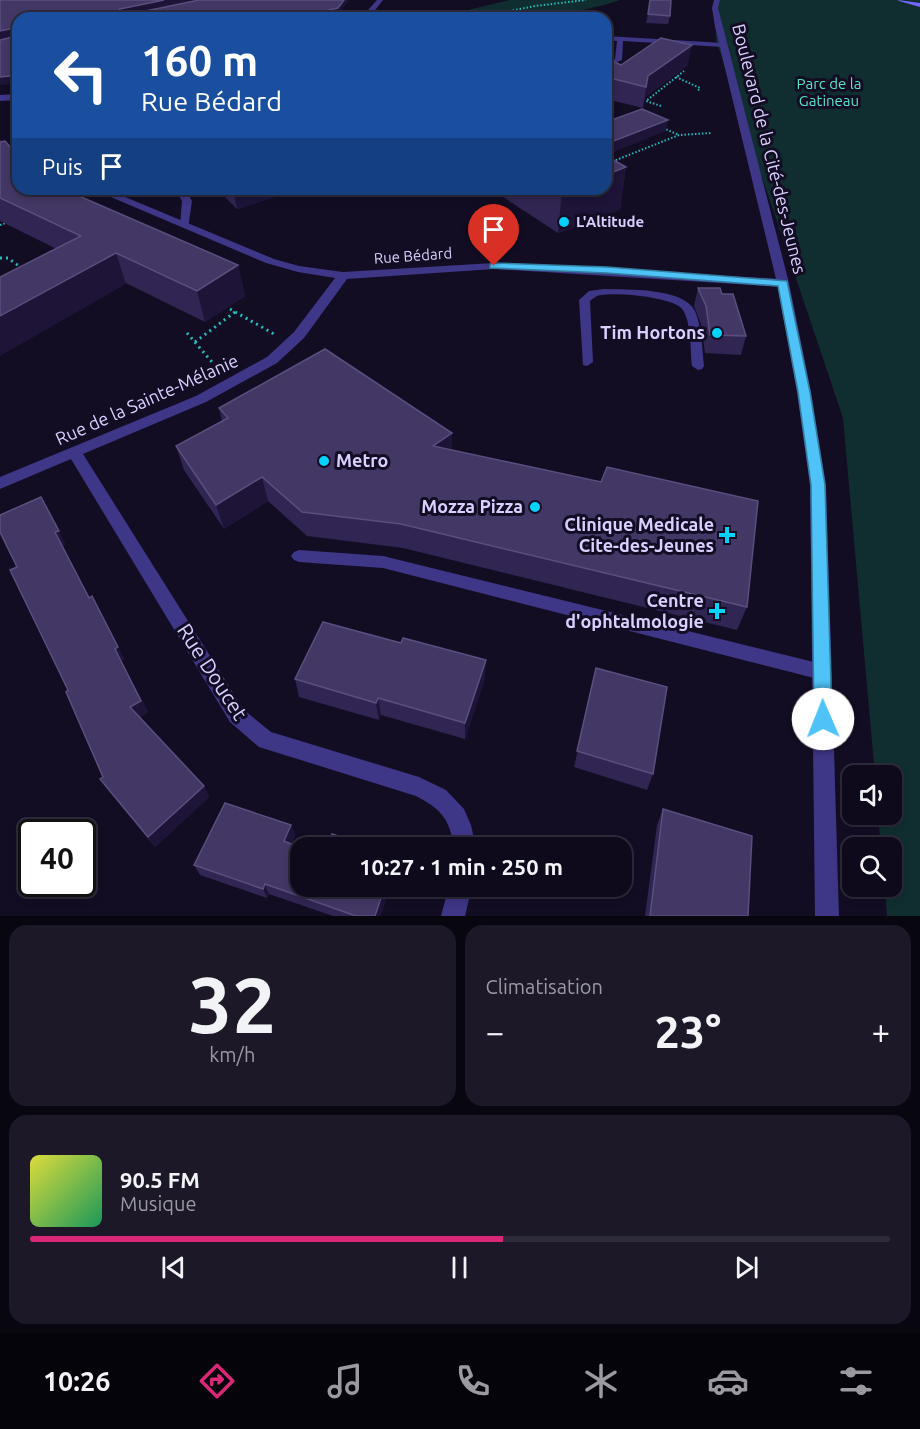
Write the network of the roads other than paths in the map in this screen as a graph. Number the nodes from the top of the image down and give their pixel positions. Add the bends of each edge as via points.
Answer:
1 (717, 0) edge
2 (901, 0) edge
3 (920, 5) edge
4 (612, 38) edge
5 (620, 39) junction
6 (723, 45) junction
7 (612, 62) edge
8 (114, 195) edge
9 (184, 195) edge
10 (185, 226) junction
11 (343, 276) junction
12 (783, 283) junction
13 (587, 362) dead end
14 (698, 366) dead end
15 (75, 453) junction
16 (0, 483) edge
17 (299, 556) dead end
18 (822, 672) junction
19 (462, 837) edge
20 (458, 897) edge
21 (453, 916) edge
22 (827, 916) edge

1 - 6 street, Boulevard de la Cité-des-Jeunes via 715,8
2 - 3 main road
4 - 5 lane
5 - 6 lane
5 - 7 lane via 618,60
6 - 12 street, Boulevard de la Cité-des-Jeunes
8 - 10 street, Rue Bédard
9 - 10 lane via 187,201
10 - 11 street, Rue Bédard via 270,261
11 - 12 street, Rue Bédard via 494,266
11 - 15 street, Rue de la Sainte-Mélanie via 299,335 272,360 201,399
12 - 18 street, Boulevard de la Cité-des-Jeunes via 818,485
13 - 14 lane via 584,300 593,293 604,292 672,298 684,303 690,314
15 - 16 street, Rue de la Sainte-Mélanie
15 - 19 street, Rue Doucet via 237,716 250,729 266,740 442,798 458,818
17 - 18 lane via 383,562
18 - 22 street, Boulevard de la Cité-des-Jeunes
20 - 21 street

